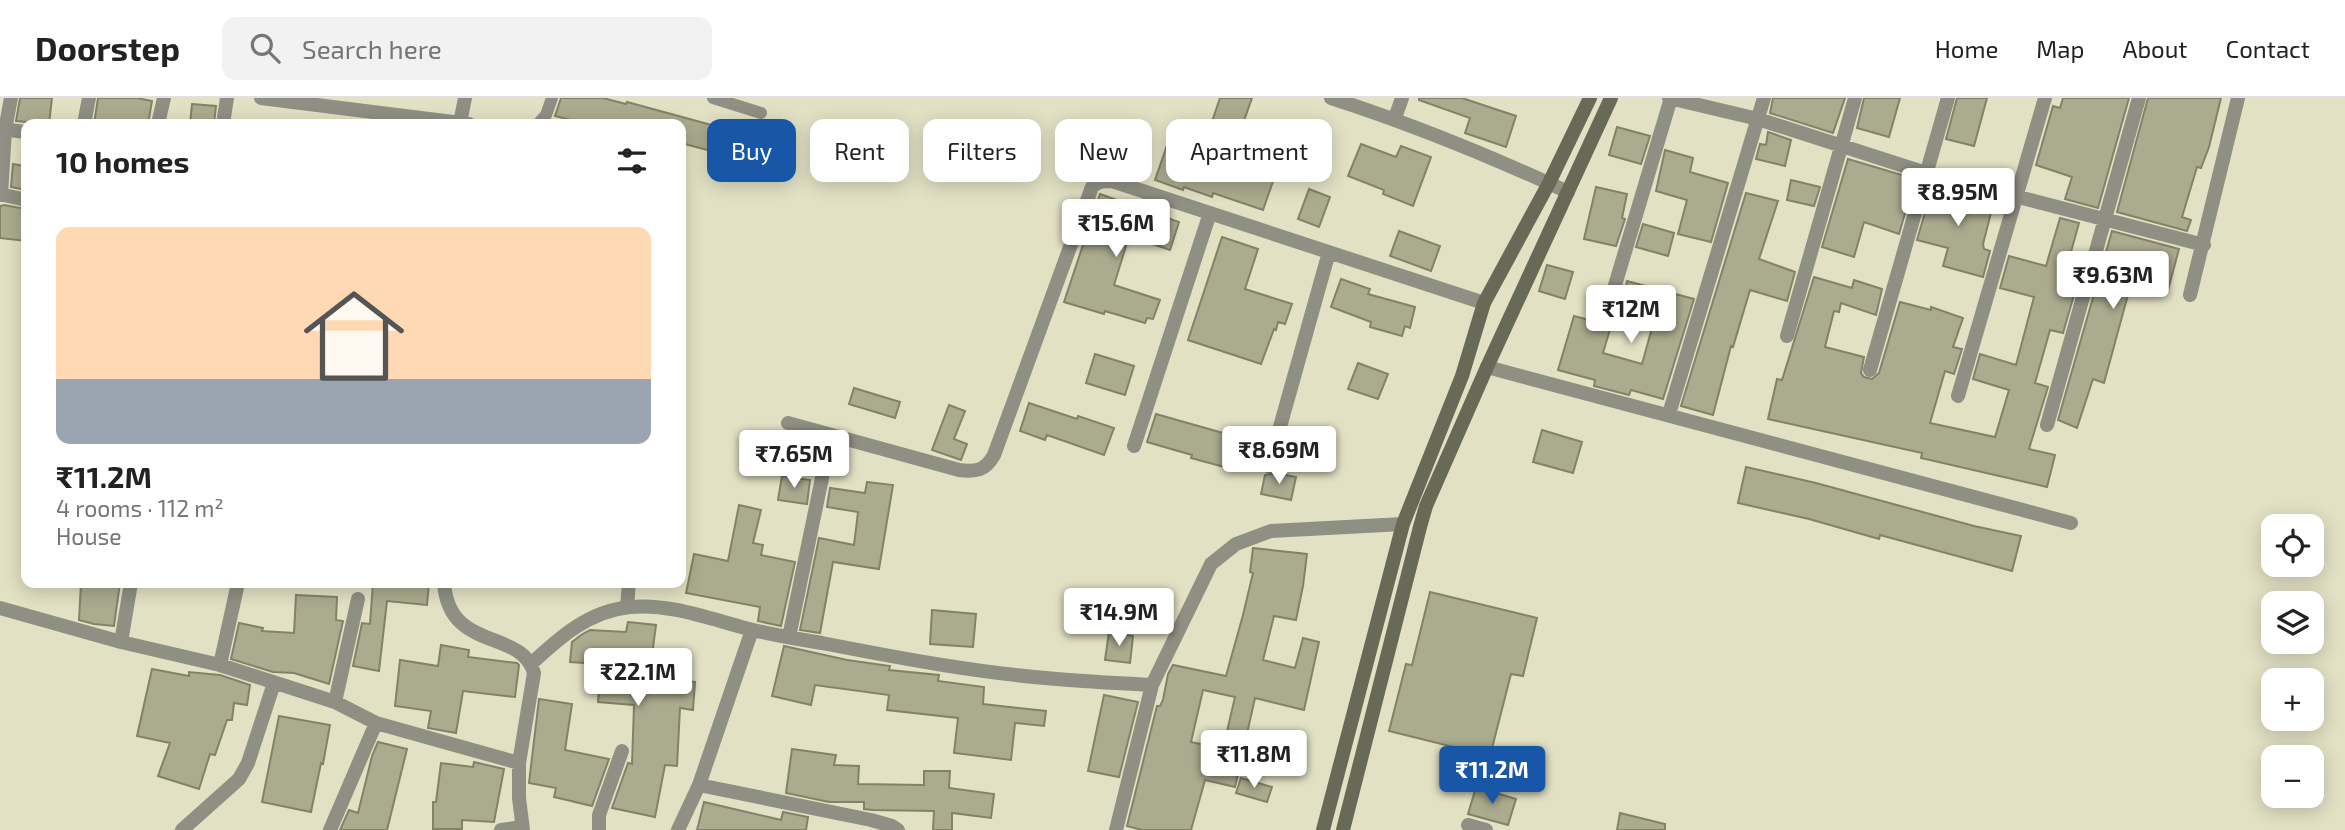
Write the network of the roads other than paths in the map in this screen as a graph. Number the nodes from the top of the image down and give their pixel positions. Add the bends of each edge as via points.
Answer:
1 (12, 98) edge
2 (89, 98) edge
3 (164, 98) edge
4 (227, 98) edge
5 (261, 98) edge
6 (465, 98) edge
7 (552, 98) edge
8 (713, 98) edge
9 (1331, 98) edge
10 (1402, 98) edge
11 (1590, 98) edge
12 (1611, 98) edge
13 (1670, 98) edge
14 (1764, 98) edge
15 (1855, 98) edge
16 (1948, 98) edge
17 (2045, 98) edge
18 (2139, 98) edge
19 (2238, 98) edge
20 (294, 100) edge
21 (361, 105) edge
22 (761, 113) dead end
23 (1395, 118) junction
24 (1758, 118) junction
25 (85, 119) edge
26 (160, 119) edge
27 (224, 119) edge
28 (422, 119) edge
29 (464, 119) edge
30 (542, 119) edge
31 (3, 129) edge
32 (21, 131) edge
33 (1841, 145) junction
34 (1926, 173) junction
35 (1549, 183) junction
36 (1568, 192) junction
37 (1, 195) edge
38 (2017, 196) junction
39 (21, 199) edge
40 (1210, 213) junction
41 (2105, 220) junction
42 (2204, 245) junction
43 (1329, 252) junction
44 (2190, 295) dead end
45 (1611, 302) dead end
46 (1484, 303) junction
47 (1787, 336) dead end
48 (1487, 367) junction
49 (1870, 369) dead end
50 (1958, 396) dead end
51 (1669, 414) junction
52 (788, 423) dead end
53 (2047, 425) dead end
54 (821, 432) junction
55 (1134, 446) dead end
56 (1269, 466) dead end
57 (2071, 523) dead end
58 (1403, 524) junction
59 (130, 588) edge
60 (237, 588) edge
61 (444, 588) edge
62 (629, 588) edge
63 (358, 599) dead end
64 (627, 607) junction
65 (0, 608) edge
66 (752, 629) junction
67 (789, 637) junction
68 (121, 642) junction
69 (531, 664) junction
70 (220, 665) junction
71 (274, 683) junction
72 (1152, 685) junction
73 (335, 702) junction
74 (376, 723) junction
75 (622, 751) dead end
76 (519, 762) junction
77 (699, 785) junction
78 (1468, 825) dead end
79 (522, 828) edge
80 (182, 830) edge
81 (330, 830) edge
82 (501, 830) edge
83 (599, 830) edge
84 (678, 830) edge
85 (898, 830) edge
86 (1116, 830) edge
87 (1323, 830) edge
88 (1343, 830) edge
89 (1486, 830) edge

1 - 31 street
2 - 25 street
3 - 26 street
4 - 27 street
5 - 20 street
6 - 29 street
7 - 30 lane
8 - 22 lane
9 - 23 street
10 - 23 street
11 - 35 main road
12 - 36 main road
13 - 24 street
13 - 45 street
14 - 24 street
15 - 33 street
16 - 34 street
17 - 38 street
18 - 41 street
19 - 42 street
20 - 21 street
21 - 28 street
23 - 35 street
24 - 33 street
24 - 51 street
31 - 32 street
31 - 37 street
33 - 34 street
33 - 47 street
34 - 38 street
34 - 49 street
35 - 36 street
35 - 46 main road
36 - 48 main road
37 - 39 street
38 - 41 street
38 - 50 street
40 - 43 street
40 - 54 street via 1112,181 1096,182 995,455 981,470 959,470
40 - 55 street
41 - 42 street
41 - 53 street
42 - 44 street
43 - 46 street
43 - 56 street
46 - 58 main road via 1462,376
48 - 51 street
48 - 88 main road via 1420,527
51 - 57 street
52 - 54 street
54 - 67 street via 822,478
58 - 72 street via 1271,531 1236,544 1211,564
58 - 87 main road
59 - 68 street
60 - 70 street
61 - 69 street via 451,613 464,627 518,652
62 - 64 street
63 - 73 street
64 - 66 street via 676,609
64 - 69 street via 576,625
65 - 68 street
66 - 67 street
66 - 77 street
67 - 72 street via 1028,676
68 - 70 street
69 - 76 street via 534,673
70 - 71 street
71 - 73 street
71 - 80 street via 239,779
72 - 86 street
73 - 74 street
74 - 76 street
74 - 81 street
75 - 83 street via 598,816
76 - 79 street
77 - 84 street
77 - 85 street via 871,820
78 - 89 street
79 - 82 street

